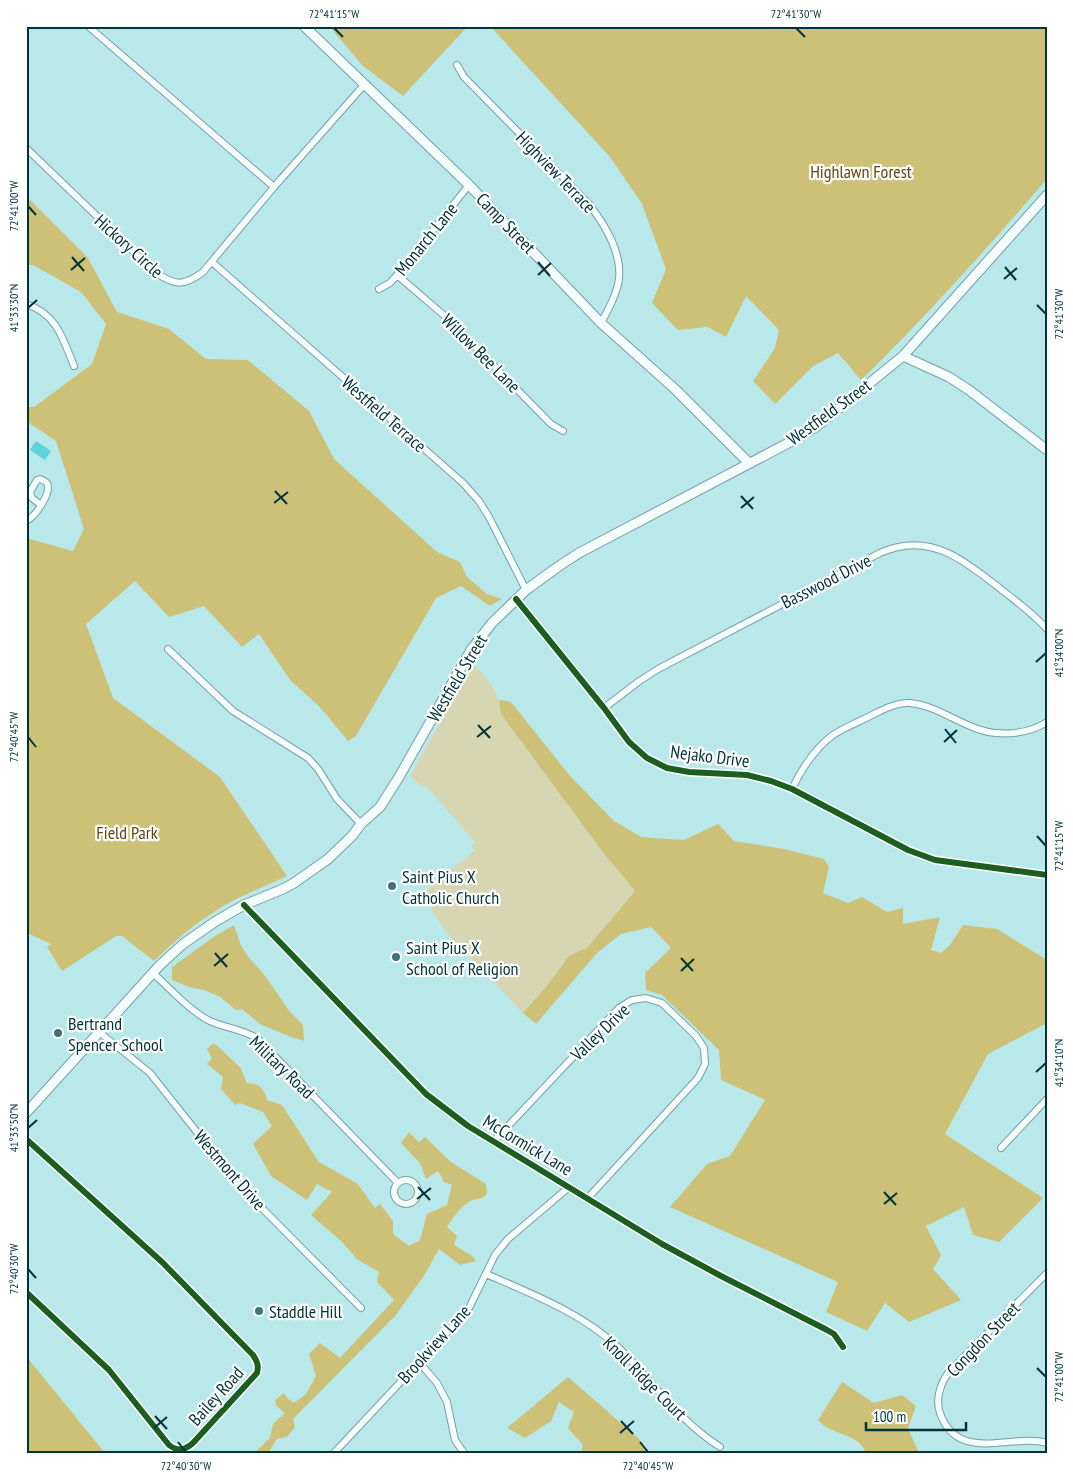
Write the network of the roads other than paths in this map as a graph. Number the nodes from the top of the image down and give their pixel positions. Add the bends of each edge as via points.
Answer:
1 (88, 26) edge
2 (304, 26) edge
3 (457, 65) dead end
4 (364, 85) junction
5 (26, 148) edge
6 (469, 185) junction
7 (274, 187) junction
8 (1047, 195) edge
9 (212, 262) junction
10 (397, 275) junction
11 (379, 289) dead end
12 (26, 304) edge
13 (601, 323) junction
14 (903, 356) junction
15 (74, 366) dead end
16 (563, 431) dead end
17 (1047, 450) edge
18 (749, 463) junction
19 (40, 505) dead end
20 (26, 521) edge
21 (526, 590) junction
22 (516, 599) junction
23 (1047, 628) edge
24 (168, 649) dead end
25 (604, 708) junction
26 (1047, 722) edge
27 (792, 789) junction
28 (361, 824) junction
29 (1047, 875) edge
30 (244, 905) junction
31 (152, 972) junction
32 (99, 1032) junction
33 (1047, 1099) edge
34 (26, 1113) edge
35 (26, 1139) edge
36 (493, 1142) junction
37 (1001, 1148) dead end
38 (398, 1183) dead end
39 (568, 1188) junction
40 (587, 1199) junction
41 (486, 1274) junction
42 (1046, 1274) edge
43 (26, 1292) edge
44 (361, 1308) dead end
45 (843, 1346) dead end
46 (419, 1362) junction
47 (1047, 1443) edge
48 (720, 1447) dead end
49 (334, 1453) edge
50 (464, 1453) edge

1 - 7 street
2 - 4 main road, Camp Street
3 - 13 street, Highview Terrace via 464,77 602,221 615,248 619,281
4 - 6 main road, Camp Street
4 - 7 street, Hickory Circle
5 - 9 street, Hickory Circle via 167,280 181,284 192,280
6 - 10 street, Monarch Lane
6 - 13 main road, Camp Street
7 - 9 street, Hickory Circle
8 - 14 main road, Westfield Street
9 - 21 street, Westfield Terrace via 463,483 479,500
10 - 11 street, Monarch Lane
10 - 16 street, Willow Bee Lane via 446,317 551,424
12 - 15 street via 52,320
13 - 18 main road, Camp Street via 676,390
14 - 17 main road via 969,390
14 - 18 main road, Westfield Street via 816,426
18 - 21 main road, Westfield Street via 579,553
19 - 20 street
21 - 22 main road, Westfield Street
22 - 25 street, Nejako Drive
22 - 28 main road, Westfield Street via 471,650 389,793
23 - 25 street, Basswood Drive via 1025,608 945,550 898,547 880,553 658,669
24 - 28 street via 233,711 308,758 337,799
25 - 27 street, Nejako Drive via 629,742 646,758 667,768 748,775
26 - 27 street via 1037,728 996,734 972,727 933,708 908,702 887,708 834,735 816,750
27 - 29 street, Nejako Drive via 908,850 935,860
28 - 30 main road, Westfield Street via 339,849 294,883
30 - 31 main road, Westfield Street via 183,944
30 - 36 street, McCormick Lane via 426,1094
31 - 32 main road, Westfield Street
31 - 38 street, Military Road via 205,1018 258,1039
32 - 34 main road, Westfield Street
32 - 44 street, Westmont Drive via 150,1073 239,1185
33 - 37 street
35 - 43 street, Bailey Road via 204,1304 253,1355 258,1372 193,1443 183,1449 174,1449 98,1358
36 - 39 street, McCormick Lane
36 - 40 street, Valley Drive via 619,1008 632,1000 646,998 662,1003 696,1036 704,1048 705,1064 698,1078
39 - 40 street, McCormick Lane
39 - 41 street, Brookview Lane via 508,1239
40 - 45 street, McCormick Lane via 662,1244 834,1334
41 - 46 street, Brookview Lane via 468,1310
41 - 48 street, Knoll Ridge Court via 550,1302 597,1330 696,1429
42 - 47 street, Congdon Street via 948,1373 939,1390 938,1409 953,1434 969,1442 987,1444 1026,1440
46 - 49 street, Brookview Lane
46 - 50 street via 437,1383 447,1402 455,1440

